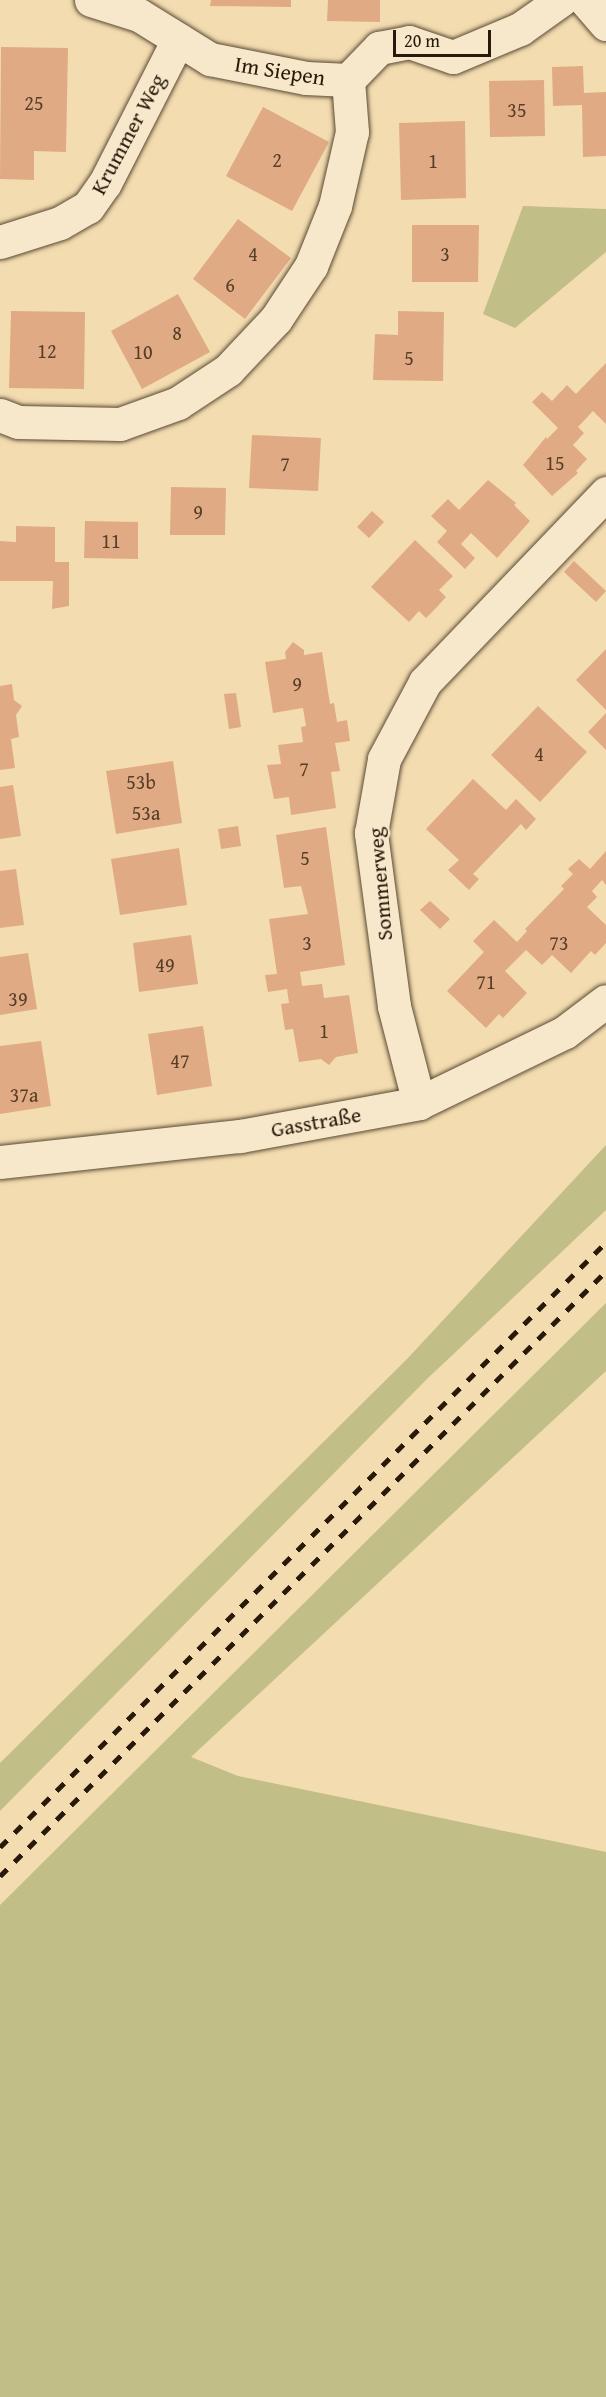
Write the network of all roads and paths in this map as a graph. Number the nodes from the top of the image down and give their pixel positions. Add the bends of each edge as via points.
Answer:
1 (91, 0) edge
2 (561, 0) edge
3 (585, 0) edge
4 (606, 24) edge
5 (178, 40) junction
6 (348, 80) junction
7 (0, 242) edge
8 (0, 415) edge
9 (606, 493) edge
10 (606, 1000) edge
11 (419, 1103) junction
12 (0, 1161) edge

1 - 5 street, Im Siepen via 139,15
2 - 6 street, Im Siepen via 520,29 453,57 409,42 380,48
3 - 4 street
5 - 6 street, Im Siepen via 210,59 306,78
5 - 7 street, Krummer Weg via 105,183 88,207 60,223
6 - 8 street via 352,132 335,206 311,266 276,319 228,370 178,403 120,424 18,422
9 - 11 street, Sommerweg via 424,682 384,759 370,833 394,1006
10 - 11 street, Gasstraße via 565,1032
11 - 12 street, Gasstraße via 240,1136

